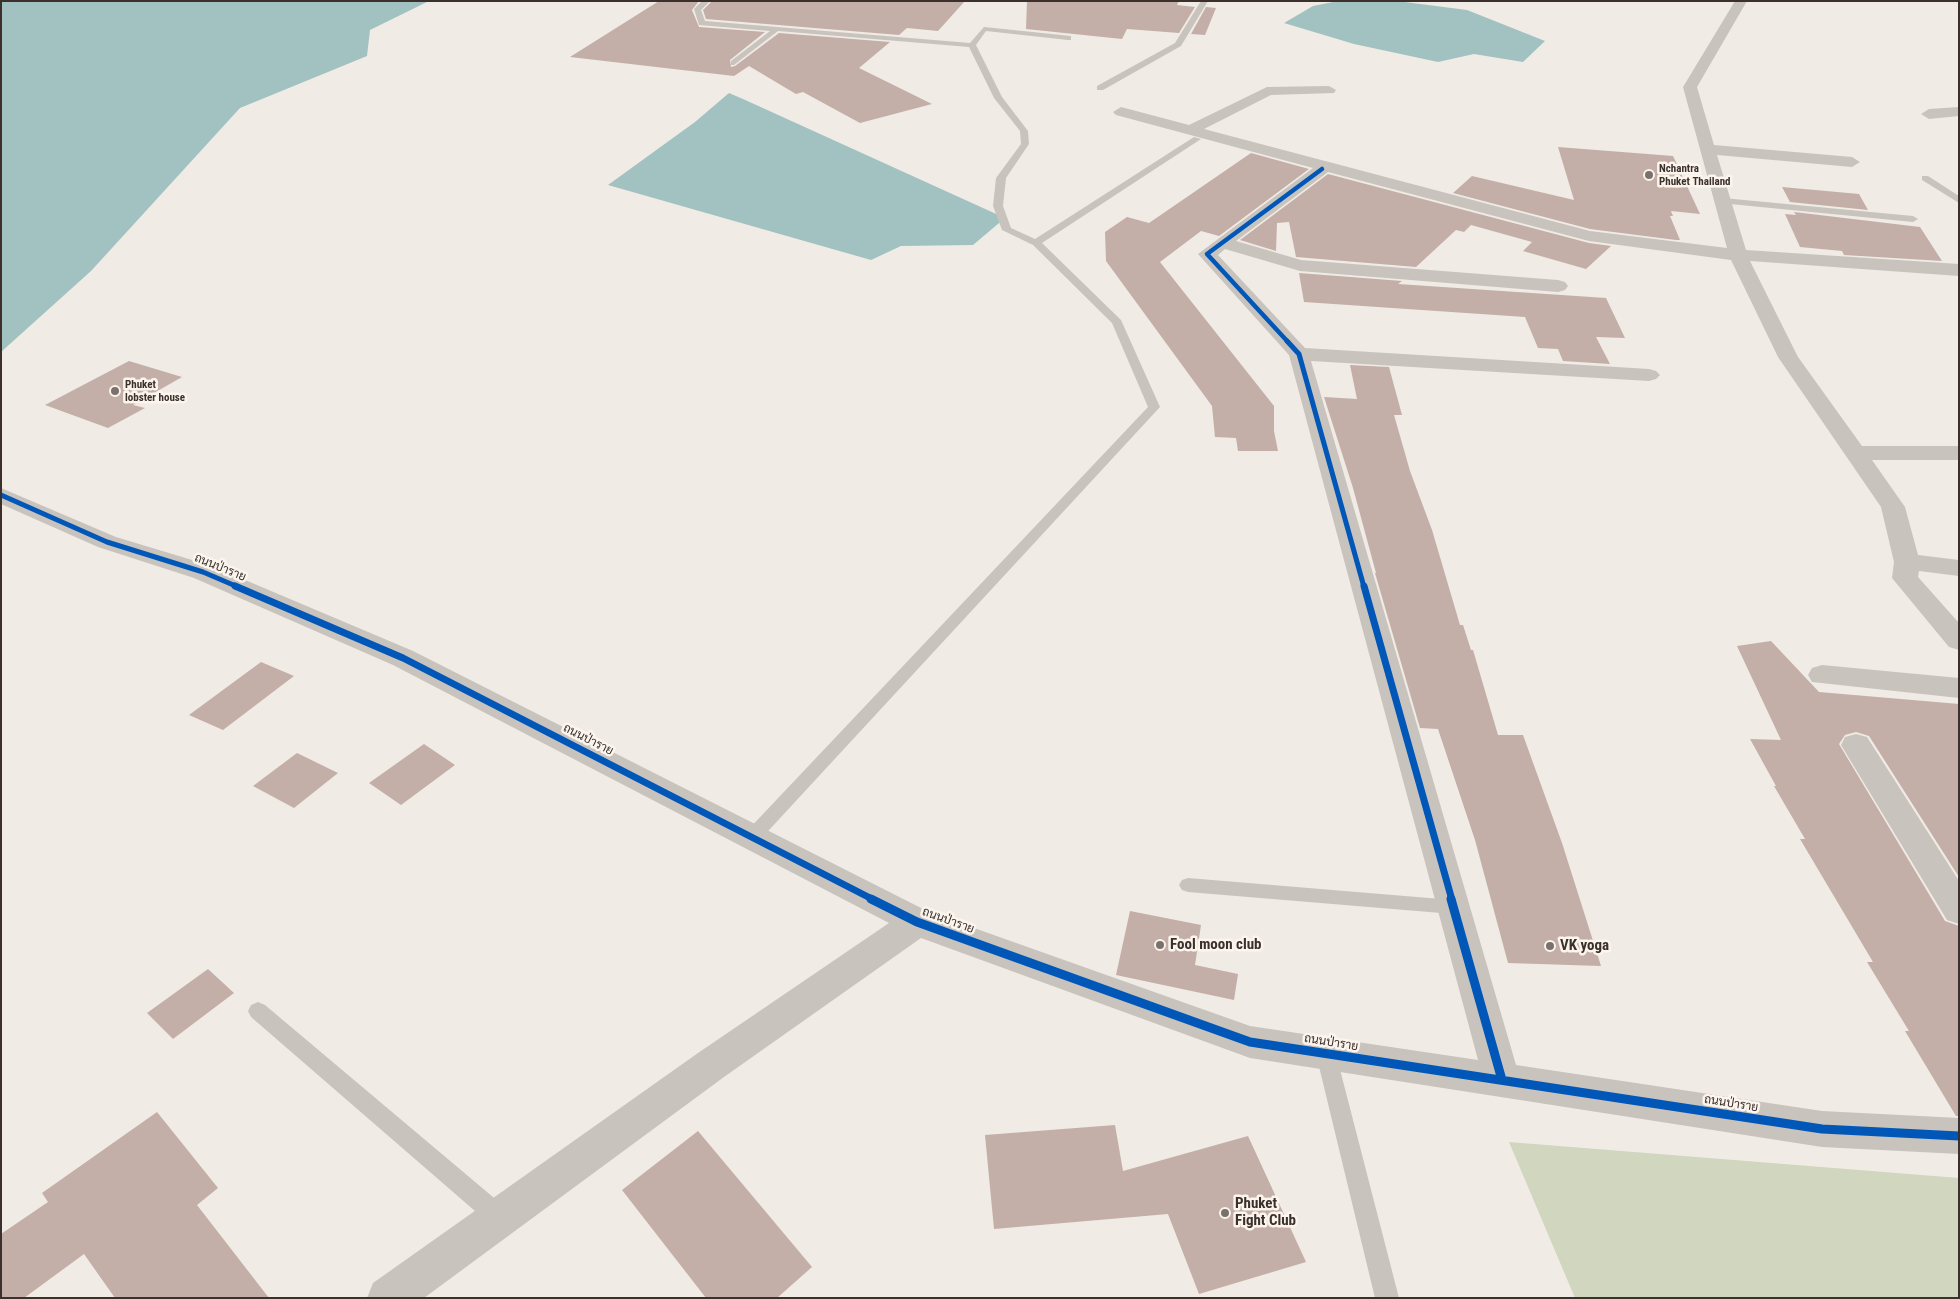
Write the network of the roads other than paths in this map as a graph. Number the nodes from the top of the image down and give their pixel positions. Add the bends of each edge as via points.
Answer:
1 (707, 1) edge
2 (1205, 1) edge
3 (1740, 1) edge
4 (775, 30) junction
5 (1068, 38) dead end
6 (972, 45) junction
7 (734, 63) dead end
8 (1100, 88) dead end
9 (1329, 90) dead end
10 (1959, 111) edge
11 (1121, 112) dead end
12 (1929, 114) dead end
13 (1194, 134) junction
14 (1709, 149) junction
15 (1852, 162) dead end
16 (1322, 169) dead end
17 (1925, 178) dead end
18 (1959, 200) edge
19 (1723, 201) junction
20 (1913, 219) dead end
21 (1036, 243) junction
22 (1223, 243) junction
23 (1738, 255) junction
24 (1959, 270) edge
25 (1558, 286) dead end
26 (1299, 354) junction
27 (1649, 375) dead end
28 (1856, 453) junction
29 (1959, 453) edge
30 (1, 495) edge
31 (1907, 562) junction
32 (1959, 568) edge
33 (1959, 641) edge
34 (1822, 675) dead end
35 (1959, 688) edge
36 (1856, 745) dead end
37 (752, 837) junction
38 (1188, 886) dead end
39 (1453, 907) junction
40 (1959, 910) edge
41 (917, 922) junction
42 (258, 1011) dead end
43 (1326, 1054) junction
44 (1502, 1080) junction
45 (1959, 1136) edge
46 (500, 1218) junction
47 (388, 1298) edge
48 (1386, 1298) edge

1 - 4 lane via 697,10 702,23
2 - 8 lane via 1178,44
3 - 14 street via 1690,87
4 - 6 lane
4 - 7 lane
5 - 6 lane via 984,29
6 - 21 lane via 998,98 1024,131 1025,144 1001,178 998,206 1007,230
9 - 13 street via 1267,91
10 - 12 street
11 - 13 street
13 - 21 lane
13 - 23 street via 1590,236
14 - 15 street
14 - 19 street
16 - 22 street
17 - 18 lane
19 - 20 lane
19 - 23 street
21 - 37 lane via 1116,322 1154,407
22 - 25 street via 1300,265
22 - 26 street via 1207,254
23 - 24 street
23 - 28 street via 1788,357
26 - 27 street
26 - 39 street
28 - 29 street
28 - 31 street via 1894,507
30 - 37 street, ถนนป่าราย via 107,542 203,572 404,658
31 - 32 street
31 - 33 street via 1905,578
34 - 35 street
36 - 40 street
37 - 41 street, ถนนป่าราย
38 - 39 lane
39 - 44 street
41 - 43 street, ถนนป่าราย via 1250,1042
41 - 46 street via 711,1065
42 - 46 lane
43 - 44 street, ถนนป่าราย
43 - 48 lane
44 - 45 street, ถนนป่าราย via 1822,1130
46 - 47 street

